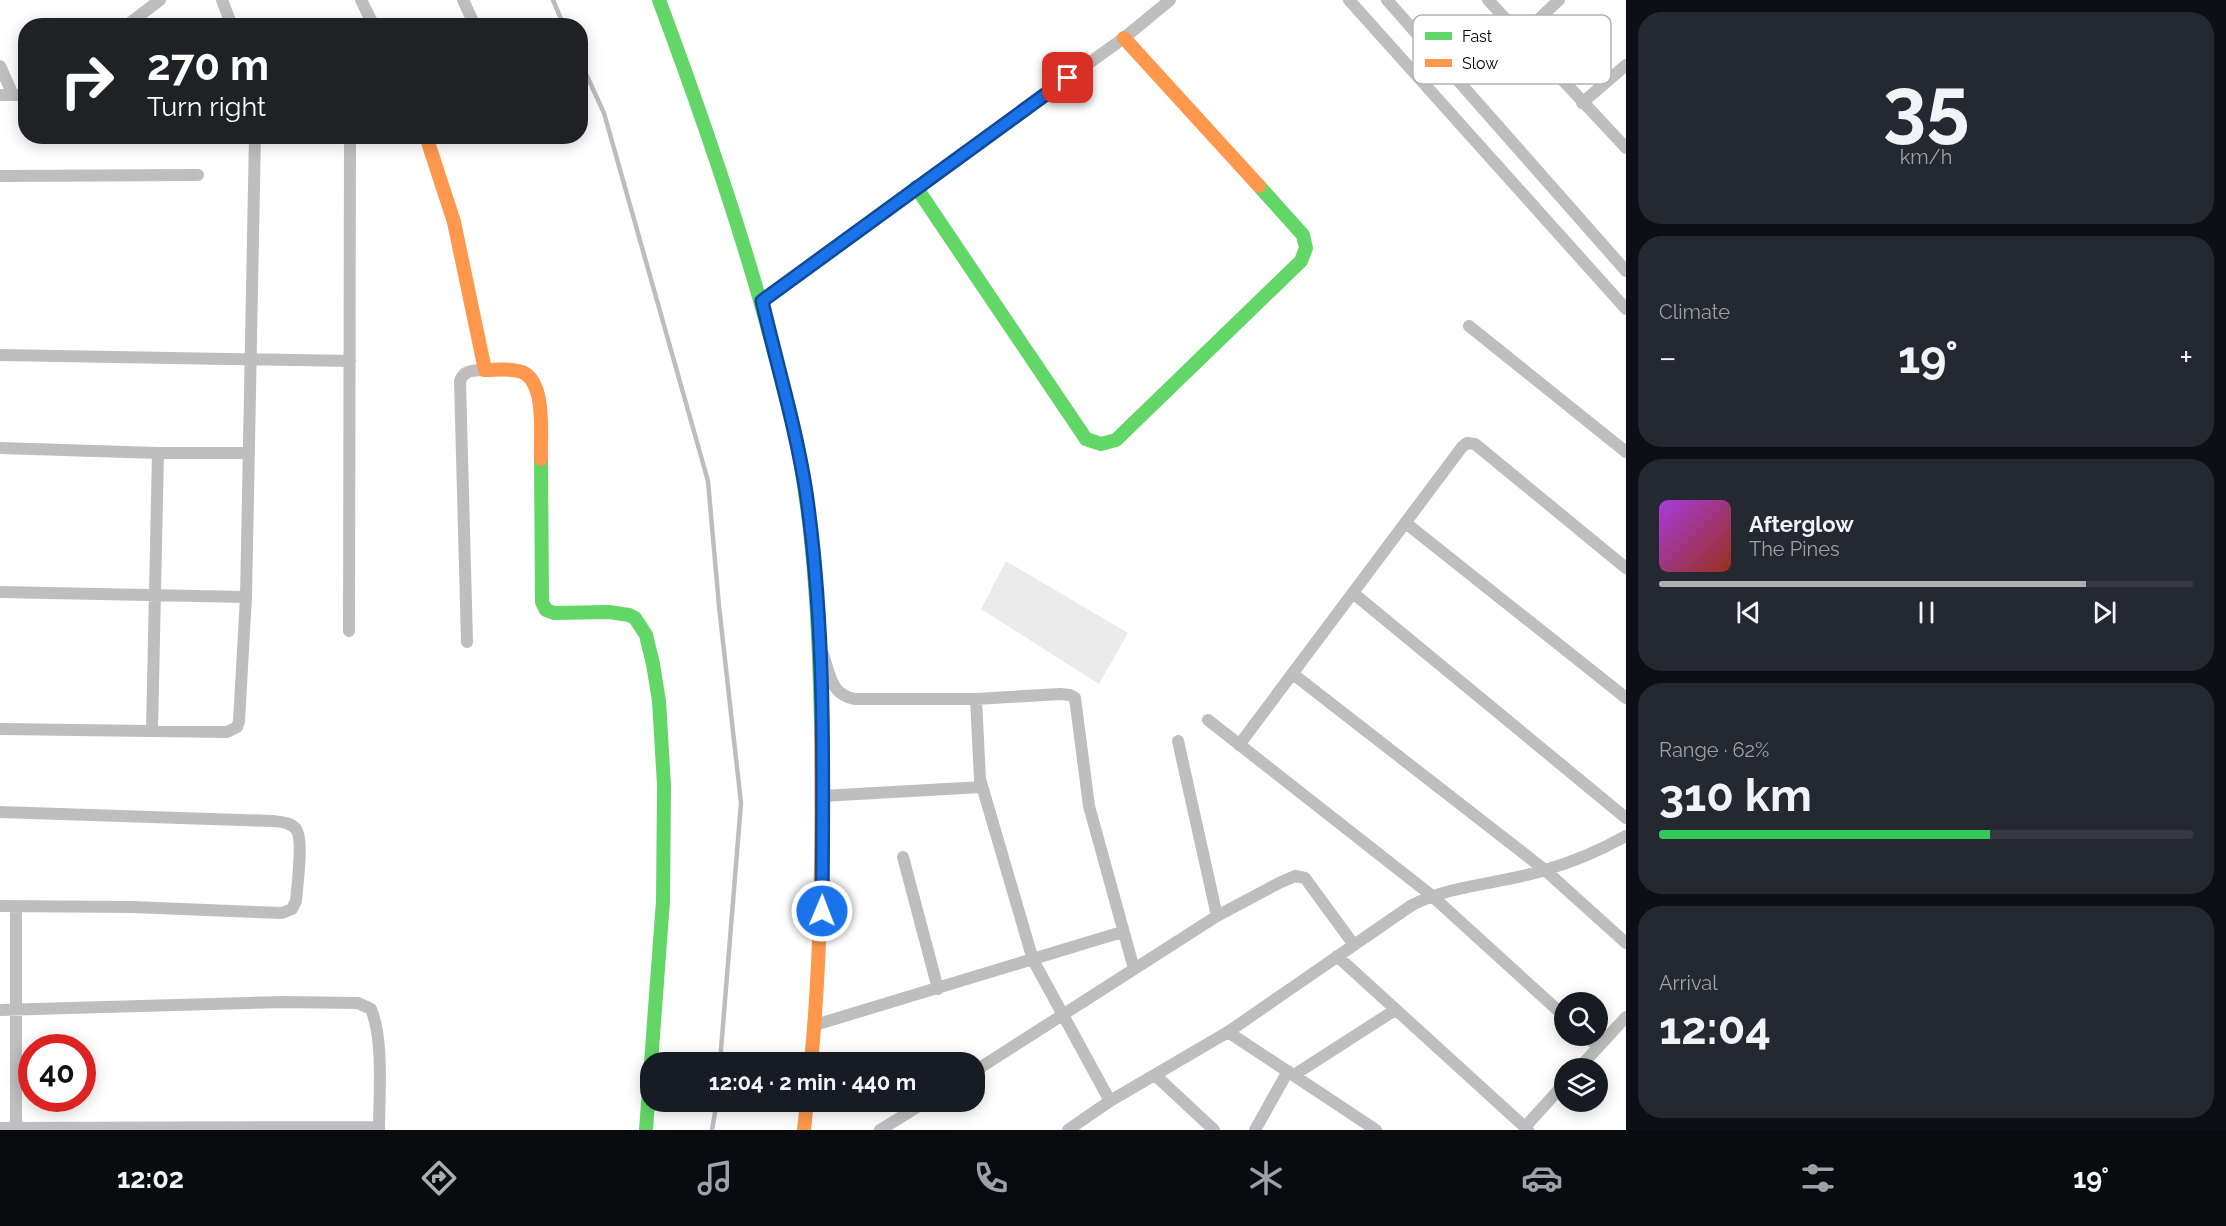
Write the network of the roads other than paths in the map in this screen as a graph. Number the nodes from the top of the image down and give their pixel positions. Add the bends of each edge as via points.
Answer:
1 (160, 0) edge
2 (222, 0) edge
3 (361, 0) edge
4 (463, 0) edge
5 (659, 0) edge
6 (1170, 0) edge
7 (1349, 0) edge
8 (1387, 0) edge
9 (1488, 0) edge
10 (1559, 0) edge
11 (1502, 15) edge
12 (1543, 15) edge
13 (136, 18) edge
14 (229, 18) edge
15 (370, 18) edge
16 (472, 18) edge
17 (1413, 29) edge
18 (1124, 38) junction
19 (1626, 65) edge
20 (0, 66) edge
21 (1413, 71) edge
22 (1611, 78) edge
23 (1424, 84) edge
24 (1461, 84) edge
25 (1565, 84) edge
26 (1604, 84) edge
27 (13, 95) edge
28 (1582, 103) junction
29 (255, 144) edge
30 (350, 144) edge
31 (429, 144) edge
32 (1626, 148) edge
33 (198, 175) dead end
34 (0, 176) edge
35 (916, 187) junction
36 (1626, 271) edge
37 (762, 301) junction
38 (1626, 309) edge
39 (1469, 326) dead end
40 (0, 355) edge
41 (251, 358) junction
42 (350, 361) junction
43 (485, 370) junction
44 (0, 448) edge
45 (1626, 452) edge
46 (158, 453) junction
47 (249, 453) junction
48 (1407, 524) junction
49 (1626, 568) edge
50 (0, 592) edge
51 (1353, 593) junction
52 (154, 595) junction
53 (246, 597) junction
54 (350, 631) dead end
55 (819, 641) junction
56 (467, 642) dead end
57 (1293, 674) junction
58 (1626, 698) edge
59 (976, 699) junction
60 (1208, 720) dead end
61 (0, 729) edge
62 (152, 731) junction
63 (1178, 741) dead end
64 (1239, 745) junction
65 (982, 787) junction
66 (822, 796) junction
67 (0, 812) edge
68 (1626, 818) edge
69 (1626, 837) edge
70 (903, 858) dead end
71 (1545, 870) junction
72 (1431, 895) junction
73 (0, 906) edge
74 (16, 907) junction
75 (1217, 916) junction
76 (1122, 932) junction
77 (1626, 943) edge
78 (1354, 945) junction
79 (1337, 956) junction
80 (1033, 960) junction
81 (1134, 969) junction
82 (938, 989) junction
83 (1554, 1007) edge
84 (16, 1010) junction
85 (1395, 1010) junction
86 (0, 1011) edge
87 (1064, 1016) junction
88 (1626, 1017) edge
89 (815, 1024) junction
90 (1228, 1032) junction
91 (1598, 1047) joint
92 (812, 1052) edge
93 (1588, 1058) edge
94 (985, 1065) edge
95 (1291, 1073) junction
96 (1155, 1075) junction
97 (1554, 1096) edge
98 (1110, 1101) junction
99 (806, 1112) edge
100 (909, 1112) edge
101 (0, 1128) edge
102 (379, 1128) edge
103 (16, 1129) edge
104 (1526, 1129) edge
105 (646, 1130) edge
106 (804, 1130) edge
107 (880, 1130) edge
108 (1068, 1130) edge
109 (1214, 1130) edge
110 (1255, 1130) edge
111 (1376, 1130) edge

1 - 13 street
2 - 14 street
3 - 15 street
4 - 16 street
5 - 37 street via 729,194
6 - 18 street
7 - 21 street
8 - 17 street
9 - 11 street
10 - 12 street
18 - 35 street
18 - 35 street via 1303,235 1306,244 1301,261 1116,440 1105,446 1086,439
19 - 22 street
20 - 27 street
23 - 38 street
24 - 36 street
25 - 28 street
26 - 28 street
28 - 32 street
29 - 41 street
30 - 42 street
31 - 43 street via 458,236
33 - 34 street
35 - 37 street
37 - 55 street via 798,450
39 - 45 street
40 - 41 street
41 - 42 street
41 - 47 street
42 - 54 street
43 - 56 street via 467,372 460,381
43 - 105 street via 524,372 538,388 542,602 546,610 633,616 648,640 658,690 662,742 664,879
44 - 46 street
46 - 47 street
46 - 52 street
47 - 53 street
48 - 49 street via 1462,447 1471,443
48 - 51 street
48 - 58 street
50 - 52 street
51 - 57 street
51 - 68 street
52 - 53 street
52 - 62 street
53 - 62 street via 237,728 227,732
55 - 59 street via 833,685 845,697
55 - 66 street
57 - 64 street
57 - 71 street
59 - 65 street
59 - 76 street via 1060,693 1075,698 1089,806
60 - 64 street
61 - 62 street
63 - 75 street
64 - 72 street
65 - 66 street
65 - 80 street
66 - 89 street via 821,949
67 - 74 street via 273,821 291,825 299,840 296,901 292,909 282,913
69 - 71 street
70 - 82 street
71 - 72 street
71 - 77 street
72 - 78 street
72 - 83 street
73 - 74 street
74 - 84 street
75 - 78 street via 1279,882 1295,876 1305,878
75 - 81 street
76 - 80 street
76 - 81 street
78 - 79 street
79 - 85 street
79 - 90 street
80 - 82 street
80 - 87 street
81 - 87 street
82 - 89 street
84 - 86 street
84 - 102 street via 358,1003 371,1010 376,1021
84 - 103 street
85 - 95 street
85 - 104 street
87 - 94 street
87 - 98 street
88 - 91 street
89 - 92 street
90 - 95 street
90 - 96 street
91 - 93 street
95 - 110 street
95 - 111 street
96 - 98 street
96 - 109 street
97 - 104 street
98 - 108 street
99 - 106 street
100 - 107 street
101 - 103 street
102 - 103 street

